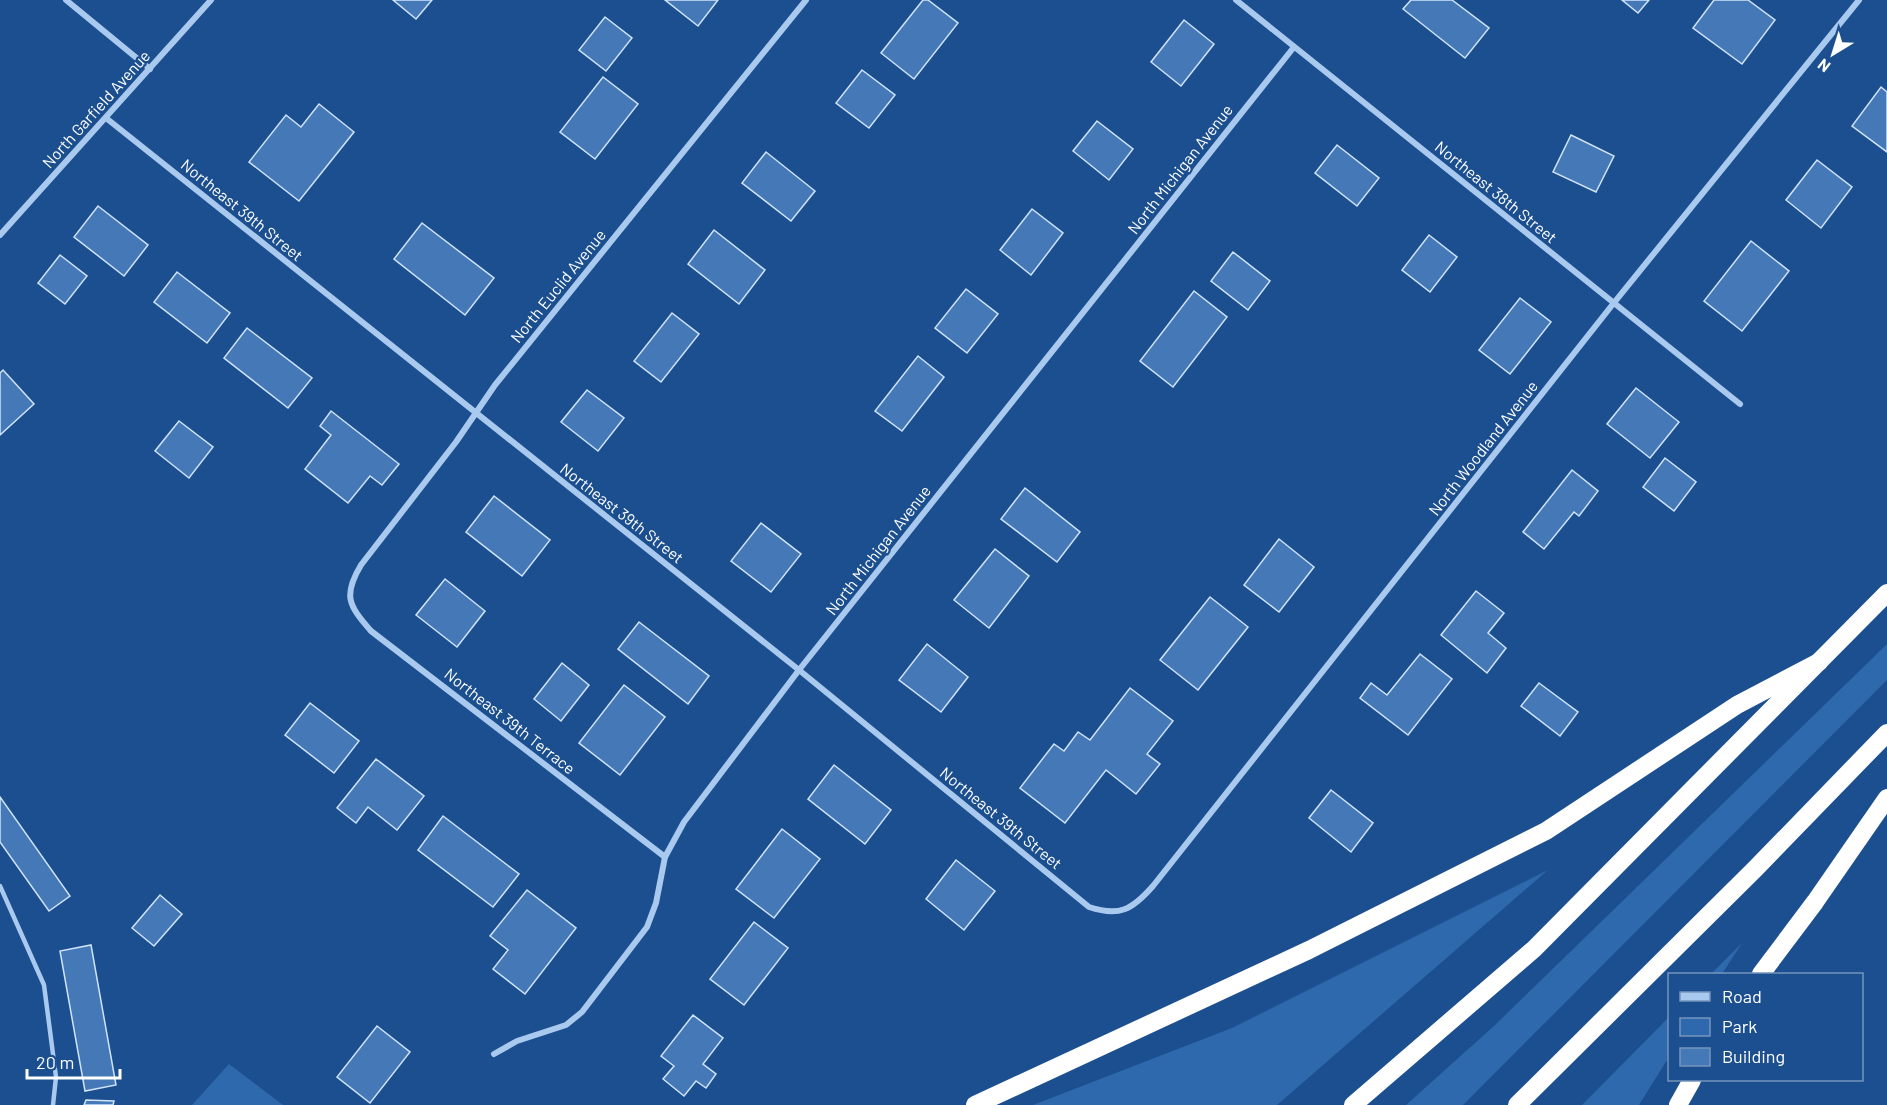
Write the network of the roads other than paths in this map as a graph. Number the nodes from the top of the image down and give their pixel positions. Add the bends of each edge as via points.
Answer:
1 (66, 0) edge
2 (211, 0) edge
3 (806, 0) edge
4 (1236, 0) edge
5 (1858, 0) edge
6 (1294, 47) junction
7 (150, 69) junction
8 (106, 118) junction
9 (0, 235) edge
10 (1613, 304) junction
11 (1740, 404) dead end
12 (475, 414) junction
13 (1887, 593) edge
14 (348, 598) joint
15 (1820, 662) junction
16 (799, 670) junction
17 (1887, 733) edge
18 (1887, 798) edge
19 (664, 857) junction
20 (0, 885) edge
21 (1126, 909) joint
22 (1762, 973) edge
23 (494, 1054) dead end
24 (1691, 1081) edge
25 (53, 1105) edge
26 (975, 1105) edge
27 (1353, 1105) edge
28 (1517, 1105) edge
29 (1678, 1105) edge

1 - 7 street
2 - 7 street, North Garfield Avenue
3 - 12 street, North Euclid Avenue
4 - 6 street, Northeast 38th Street
5 - 10 street, North Woodland Avenue
6 - 10 street, Northeast 38th Street
6 - 16 street, North Michigan Avenue
7 - 8 street, North Garfield Avenue
8 - 9 street, North Garfield Avenue
8 - 12 street, Northeast 39th Street
10 - 11 street, Northeast 38th Street
10 - 21 street, North Woodland Avenue via 1160,877 1139,902
12 - 14 street, North Euclid Avenue via 361,565 350,583
12 - 16 street, Northeast 39th Street
13 - 15 highway
14 - 19 street, Northeast 39th Terrace via 371,631
15 - 26 highway via 1737,705 1546,831 1309,950
15 - 27 highway via 1534,949
16 - 19 street, North Michigan Avenue via 684,822
16 - 21 street, Northeast 39th Street via 1089,907 1109,914
17 - 28 highway
18 - 22 highway
19 - 23 street, North Michigan Avenue via 656,903 647,927 582,1012 566,1025 517,1041
20 - 25 lane via 44,985 56,1077
24 - 29 highway

